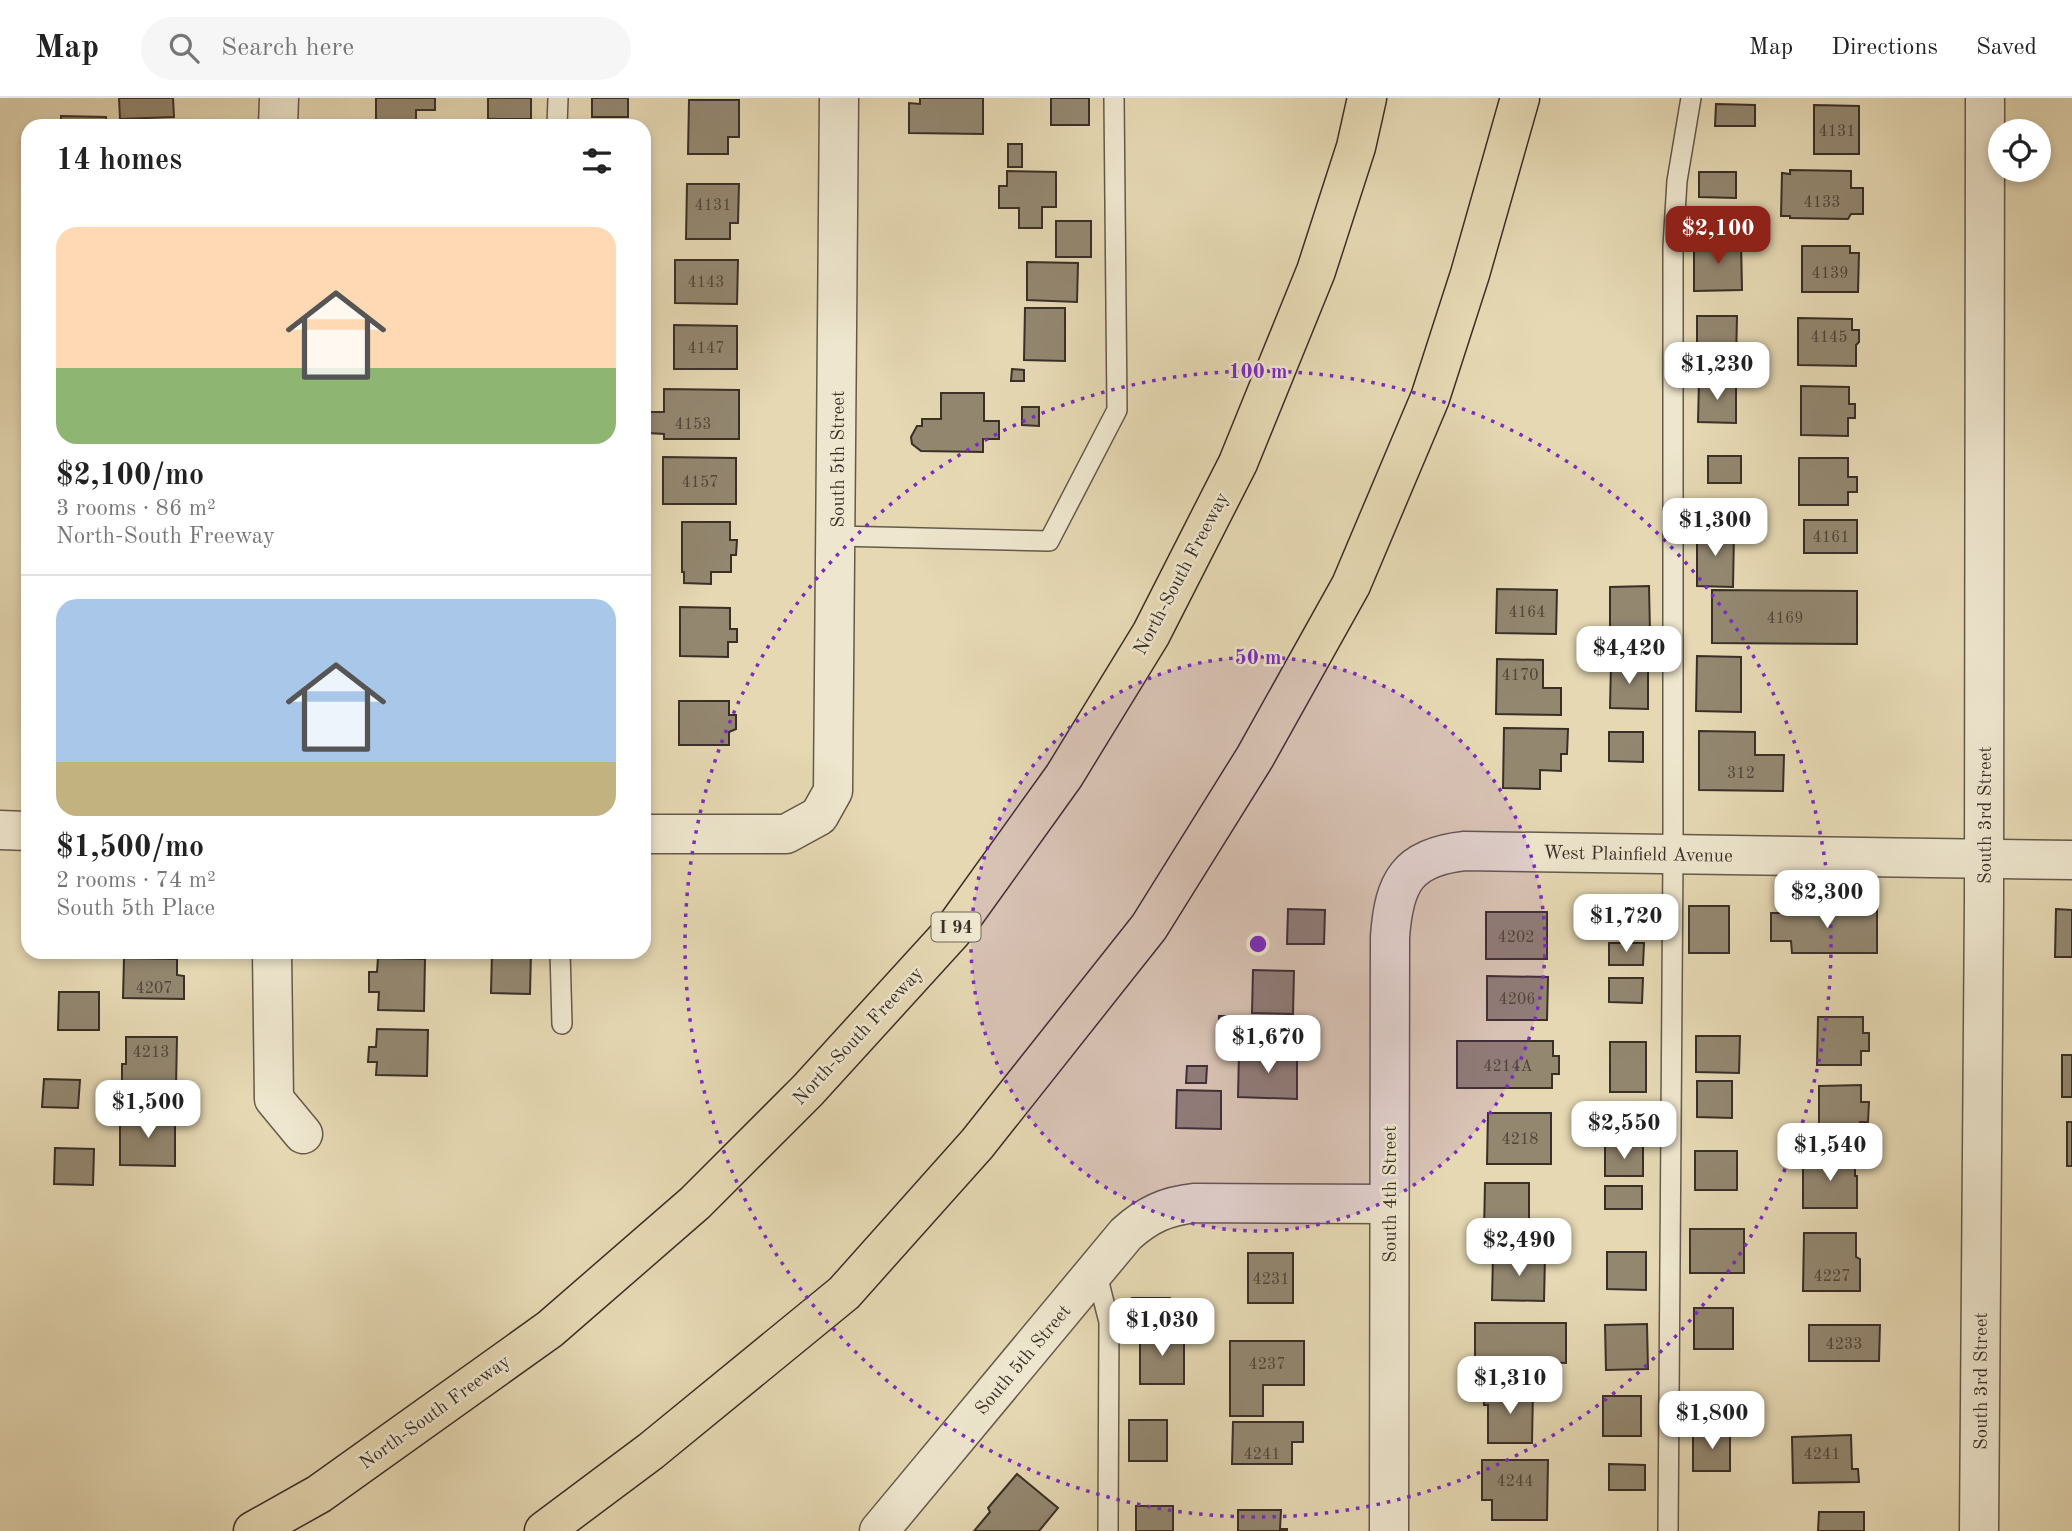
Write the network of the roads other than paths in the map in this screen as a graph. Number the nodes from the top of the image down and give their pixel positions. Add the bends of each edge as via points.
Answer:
1 (279, 98) edge
2 (558, 98) edge
3 (839, 98) edge
4 (1114, 98) edge
5 (1367, 98) edge
6 (1520, 98) edge
7 (1690, 98) edge
8 (1985, 98) edge
9 (278, 119) edge
10 (558, 119) edge
11 (836, 536) junction
12 (0, 831) edge
13 (21, 831) edge
14 (651, 834) edge
15 (1673, 854) junction
16 (1984, 859) junction
17 (2072, 860) edge
18 (1417, 865) joint
19 (272, 959) edge
20 (560, 959) edge
21 (562, 1024) dead end
22 (303, 1134) dead end
23 (1389, 1204) junction
24 (1096, 1271) junction
25 (253, 1531) edge
26 (544, 1531) edge
27 (879, 1531) edge
28 (1108, 1531) edge
29 (1389, 1531) edge
30 (1668, 1531) edge
31 (1979, 1531) edge

1 - 9 street
2 - 10 lane
3 - 11 street, South 5th Street
4 - 11 lane via 1117,410 1049,541
5 - 25 highway, North-South Freeway / I 94 via 1316,271 1238,463 1150,634 1064,776 952,932 808,1090 695,1203 550,1329 319,1494
6 - 26 highway via 1430,398 1351,585 1255,757 1149,927 977,1144 844,1293 651,1451
7 - 15 lane via 1677,181 1673,247
8 - 16 street, South 3rd Street
11 - 14 street, South 5th Street via 833,791 819,816 786,834
12 - 13 street
15 - 16 street, West Plainfield Avenue
15 - 18 street, West Plainfield Avenue via 1465,851 1432,856
15 - 30 lane
16 - 17 street, West Plainfield Avenue
16 - 31 street, South 3rd Street
18 - 23 street, South 4th Street via 1396,894 1391,913
19 - 22 street via 274,1099
20 - 21 lane
23 - 24 street, South 5th Street via 1175,1205 1143,1219
23 - 29 street, South 4th Street
24 - 27 street, South 5th Street
24 - 28 lane via 1109,1322

